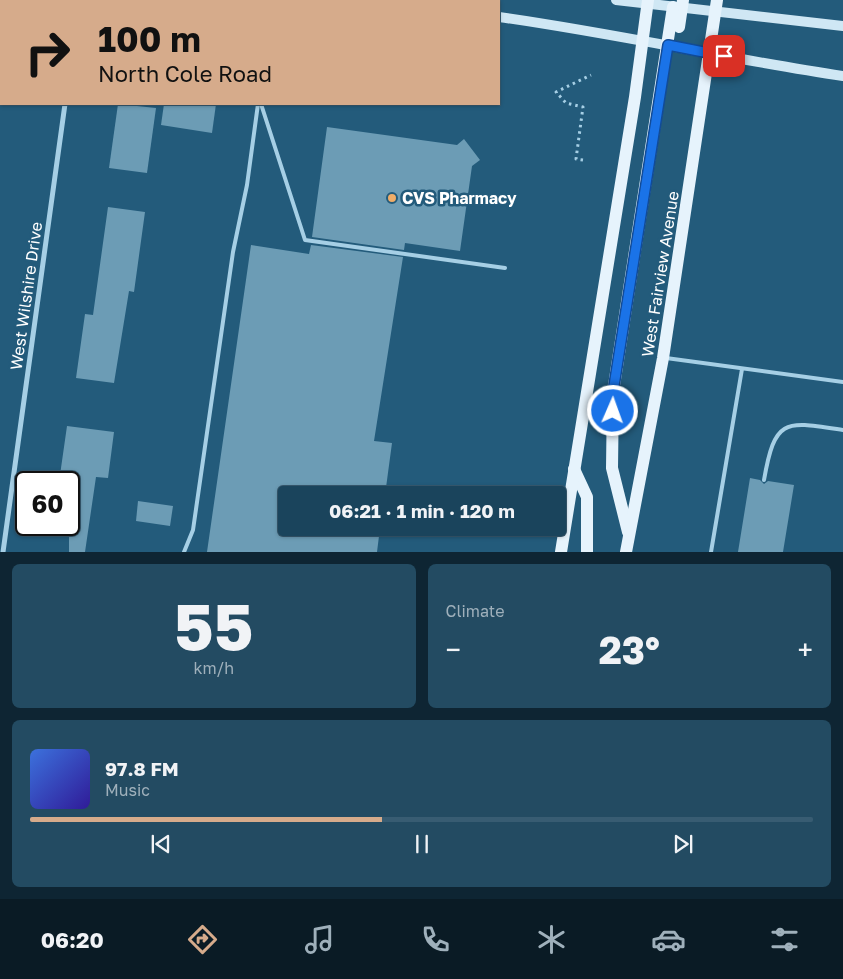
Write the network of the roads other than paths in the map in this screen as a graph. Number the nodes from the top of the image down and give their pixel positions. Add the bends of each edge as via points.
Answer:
1 (616, 0) edge
2 (648, 2) edge
3 (680, 5) edge
4 (717, 6) edge
5 (500, 17) edge
6 (843, 26) edge
7 (643, 41) junction
8 (672, 46) junction
9 (710, 53) junction
10 (843, 76) edge
11 (65, 105) edge
12 (260, 105) edge
13 (260, 105) edge
14 (505, 268) dead end
15 (664, 358) junction
16 (742, 369) junction
17 (843, 382) edge
18 (843, 430) edge
19 (574, 469) junction
20 (764, 480) dead end
21 (566, 522) edge
22 (564, 536) edge
23 (629, 537) junction
24 (3, 552) edge
25 (184, 552) edge
26 (561, 552) edge
27 (587, 552) edge
28 (626, 552) edge
29 (712, 552) edge

1 - 2 main road
2 - 3 main road
2 - 7 main road
3 - 4 main road
3 - 8 main road
4 - 6 main road
4 - 9 main road, West Fairview Avenue
5 - 7 main road
7 - 8 main road
7 - 19 main road
8 - 9 main road
8 - 23 main road via 613,392 612,468
9 - 10 main road
9 - 15 main road, West Fairview Avenue
11 - 24 street, West Wilshire Drive
12 - 14 lane via 305,240
13 - 25 lane via 233,252 193,530
15 - 16 lane
15 - 23 main road, West Fairview Avenue
16 - 17 lane
16 - 29 lane
18 - 20 lane via 799,423 780,431 773,440
19 - 21 main road
19 - 27 main road via 587,497
22 - 26 main road
23 - 28 main road, West Fairview Avenue

